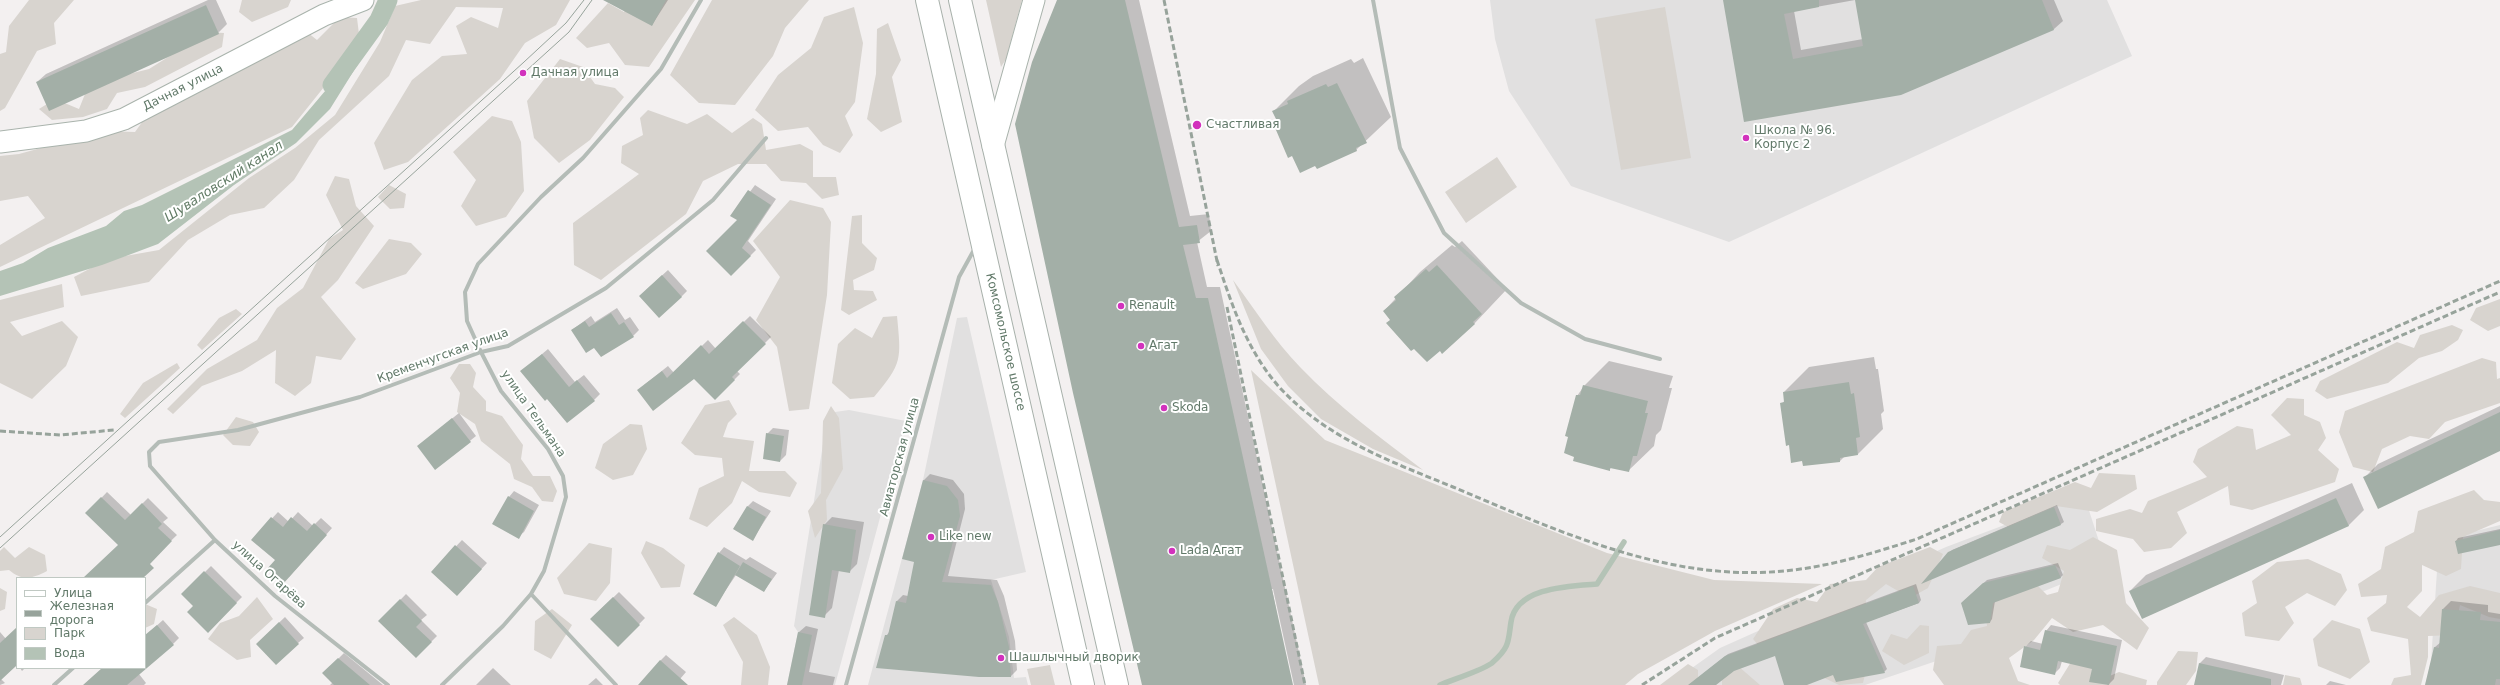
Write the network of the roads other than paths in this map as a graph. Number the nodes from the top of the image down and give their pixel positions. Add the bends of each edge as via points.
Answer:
1 (702, 0) edge
2 (927, 0) edge
3 (960, 0) edge
4 (1034, 0) edge
5 (1373, 0) edge
6 (359, 1) edge
7 (766, 138) dead end
8 (0, 142) edge
9 (993, 146) junction
10 (982, 238) junction
11 (481, 352) junction
12 (1660, 359) dead end
13 (150, 466) joint
14 (215, 540) junction
15 (531, 594) junction
16 (146, 602) edge
17 (72, 669) edge
18 (54, 685) edge
19 (388, 685) edge
20 (442, 685) edge
21 (616, 685) edge
22 (846, 685) edge
23 (1083, 685) edge
24 (1117, 685) edge

1 - 11 street, улица Тельмана via 661,69 583,158 541,197 478,264 465,292 467,321
2 - 10 main road, Комсомольское шоссе
3 - 9 main road
4 - 9 street
5 - 12 street via 1400,148 1444,233 1521,303 1585,339
6 - 8 street, Дачная улица via 324,15 124,119 86,130
7 - 11 street, Кременчугская улица via 713,200 606,288 508,346
9 - 24 main road
10 - 22 street, Авиаторская улица via 959,277
10 - 23 main road, Комсомольское шоссе
11 - 13 street, Кременчугская улица via 360,397 238,430 159,442 149,452
11 - 15 street, улица Тельмана via 501,391 548,448 563,476 566,497 544,570
13 - 14 street, улица Огарёва
14 - 16 street
14 - 19 street, улица Огарёва via 275,596
15 - 20 street, улица Тельмана via 503,626
15 - 21 street
17 - 18 street

